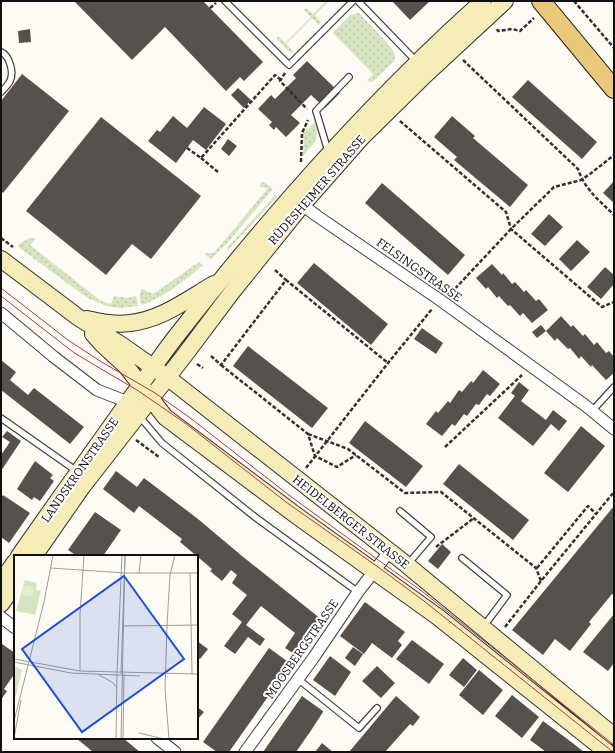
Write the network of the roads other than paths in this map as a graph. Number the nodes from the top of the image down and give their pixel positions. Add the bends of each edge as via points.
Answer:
1 (225, 1) edge
2 (353, 1) edge
3 (358, 1) edge
4 (483, 1) edge
5 (505, 1) edge
6 (541, 1) edge
7 (1, 52) edge
8 (417, 63) junction
9 (349, 77) dead end
10 (614, 90) edge
11 (1, 92) edge
12 (329, 153) junction
13 (296, 201) junction
14 (1, 259) edge
15 (222, 279) junction
16 (1, 313) edge
17 (79, 318) junction
18 (154, 367) junction
19 (167, 377) junction
20 (141, 385) junction
21 (614, 388) edge
22 (140, 406) junction
23 (592, 411) junction
24 (1, 418) edge
25 (614, 429) edge
26 (78, 472) junction
27 (400, 511) dead end
28 (20, 555) edge
29 (35, 555) edge
30 (462, 558) dead end
31 (382, 561) junction
32 (14, 563) edge
33 (407, 566) junction
34 (1, 582) edge
35 (14, 585) edge
36 (358, 592) junction
37 (1, 604) edge
38 (1, 617) edge
39 (14, 627) edge
40 (482, 628) junction
41 (298, 679) junction
42 (377, 708) dead end
43 (614, 736) edge
44 (158, 739) edge
45 (175, 752) edge
46 (245, 752) edge
47 (607, 752) edge

1 - 2 lane via 289,65
3 - 8 lane
4 - 8 main road, RÜDESHEIMER STRASSE
5 - 13 main road, RÜDESHEIMER STRASSE
6 - 10 main road
7 - 11 lane via 6,54 11,66 10,80
8 - 12 main road, RÜDESHEIMER STRASSE
9 - 12 lane via 316,110
12 - 13 main road, RÜDESHEIMER STRASSE
13 - 15 main road, RÜDESHEIMER STRASSE
13 - 19 main road, RÜDESHEIMER STRASSE via 232,292
13 - 23 street, FELSINGSTRASSE via 440,300
14 - 17 main road, HEIDELBERGER STRASSE
15 - 17 main road via 172,309 142,321 113,323
15 - 18 main road, RÜDESHEIMER STRASSE
16 - 22 street via 97,390
17 - 18 main road, HEIDELBERGER STRASSE
17 - 20 main road, HEIDELBERGER STRASSE
18 - 19 main road, HEIDELBERGER STRASSE
18 - 20 main road, RÜDESHEIMER STRASSE
19 - 22 main road, RÜDESHEIMER STRASSE
19 - 31 main road, HEIDELBERGER STRASSE
20 - 22 main road, LANDSKRONSTRASSE
21 - 23 lane
22 - 26 main road, LANDSKRONSTRASSE
22 - 29 main road, LANDSKRONSTRASSE
22 - 31 main road, HEIDELBERGER STRASSE via 165,417 297,516
22 - 36 lane via 158,439 166,447 255,517
23 - 25 street, FELSINGSTRASSE
24 - 26 lane
26 - 28 main road, LANDSKRONSTRASSE
27 - 33 lane via 430,537
30 - 40 lane via 507,595
31 - 33 main road, HEIDELBERGER STRASSE
31 - 36 street, MOOSBERGSTRASSE
31 - 47 main road, HEIDELBERGER STRASSE via 438,617
32 - 34 main road
33 - 40 main road, HEIDELBERGER STRASSE
35 - 37 main road
36 - 41 street, MOOSBERGSTRASSE
38 - 39 street
40 - 43 main road, HEIDELBERGER STRASSE
41 - 42 lane via 359,728
41 - 46 street, MOOSBERGSTRASSE
44 - 45 street

